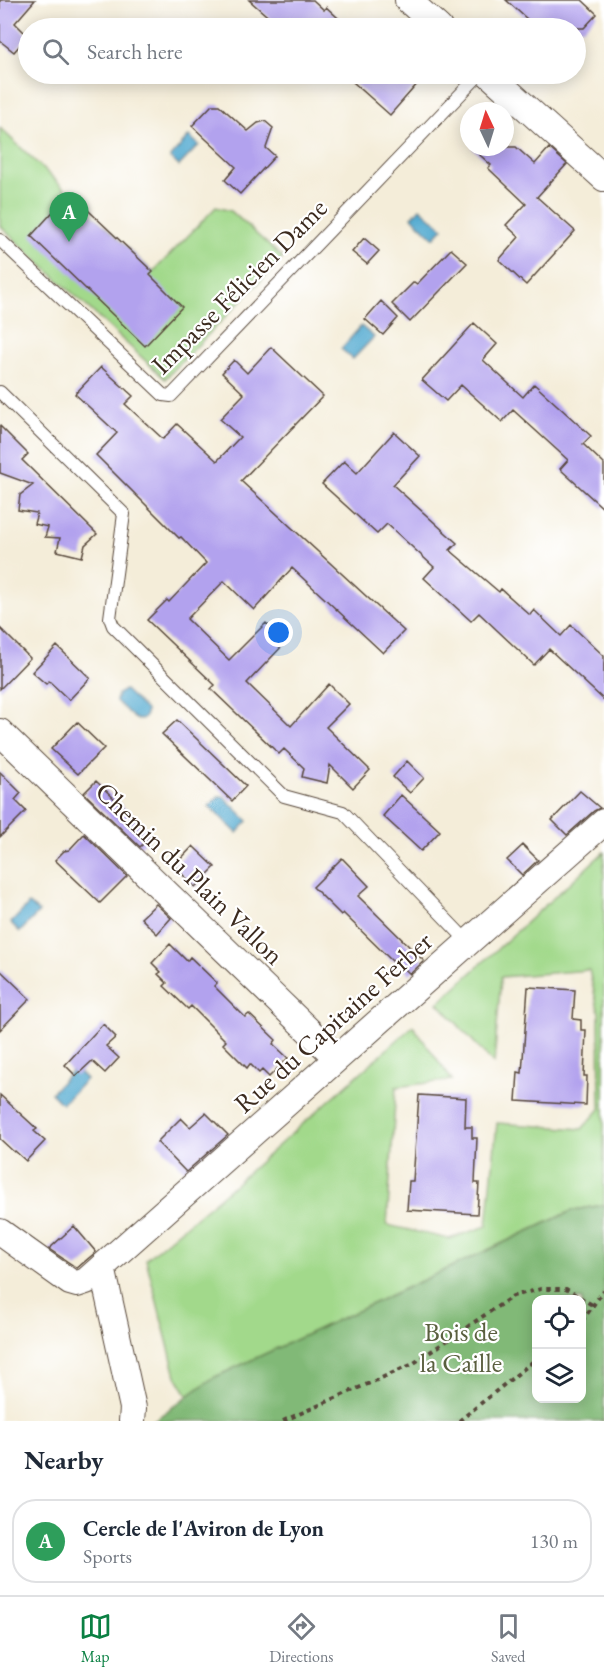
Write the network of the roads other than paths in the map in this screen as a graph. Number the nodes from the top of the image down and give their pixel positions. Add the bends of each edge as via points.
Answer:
1 (408, 0) edge
2 (428, 18) edge
3 (470, 84) edge
4 (500, 84) edge
5 (604, 178) edge
6 (0, 240) edge
7 (0, 392) edge
8 (0, 732) edge
9 (604, 822) edge
10 (468, 942) junction
11 (337, 1058) junction
12 (0, 1232) edge
13 (102, 1267) junction
14 (132, 1421) edge

1 - 2 street
3 - 6 lane, Impasse Félicien Dame via 171,396 163,395
4 - 5 street
7 - 10 lane via 124,514 110,618 113,626 284,796 343,812
8 - 11 street, Chemin du Plain Vallon
9 - 10 street, Rue du Capitaine Ferber
10 - 11 street, Rue du Capitaine Ferber
11 - 13 street, Rue du Capitaine Ferber
12 - 13 street, Rue du Capitaine Ferber via 70,1282 86,1281
13 - 14 street via 133,1408

